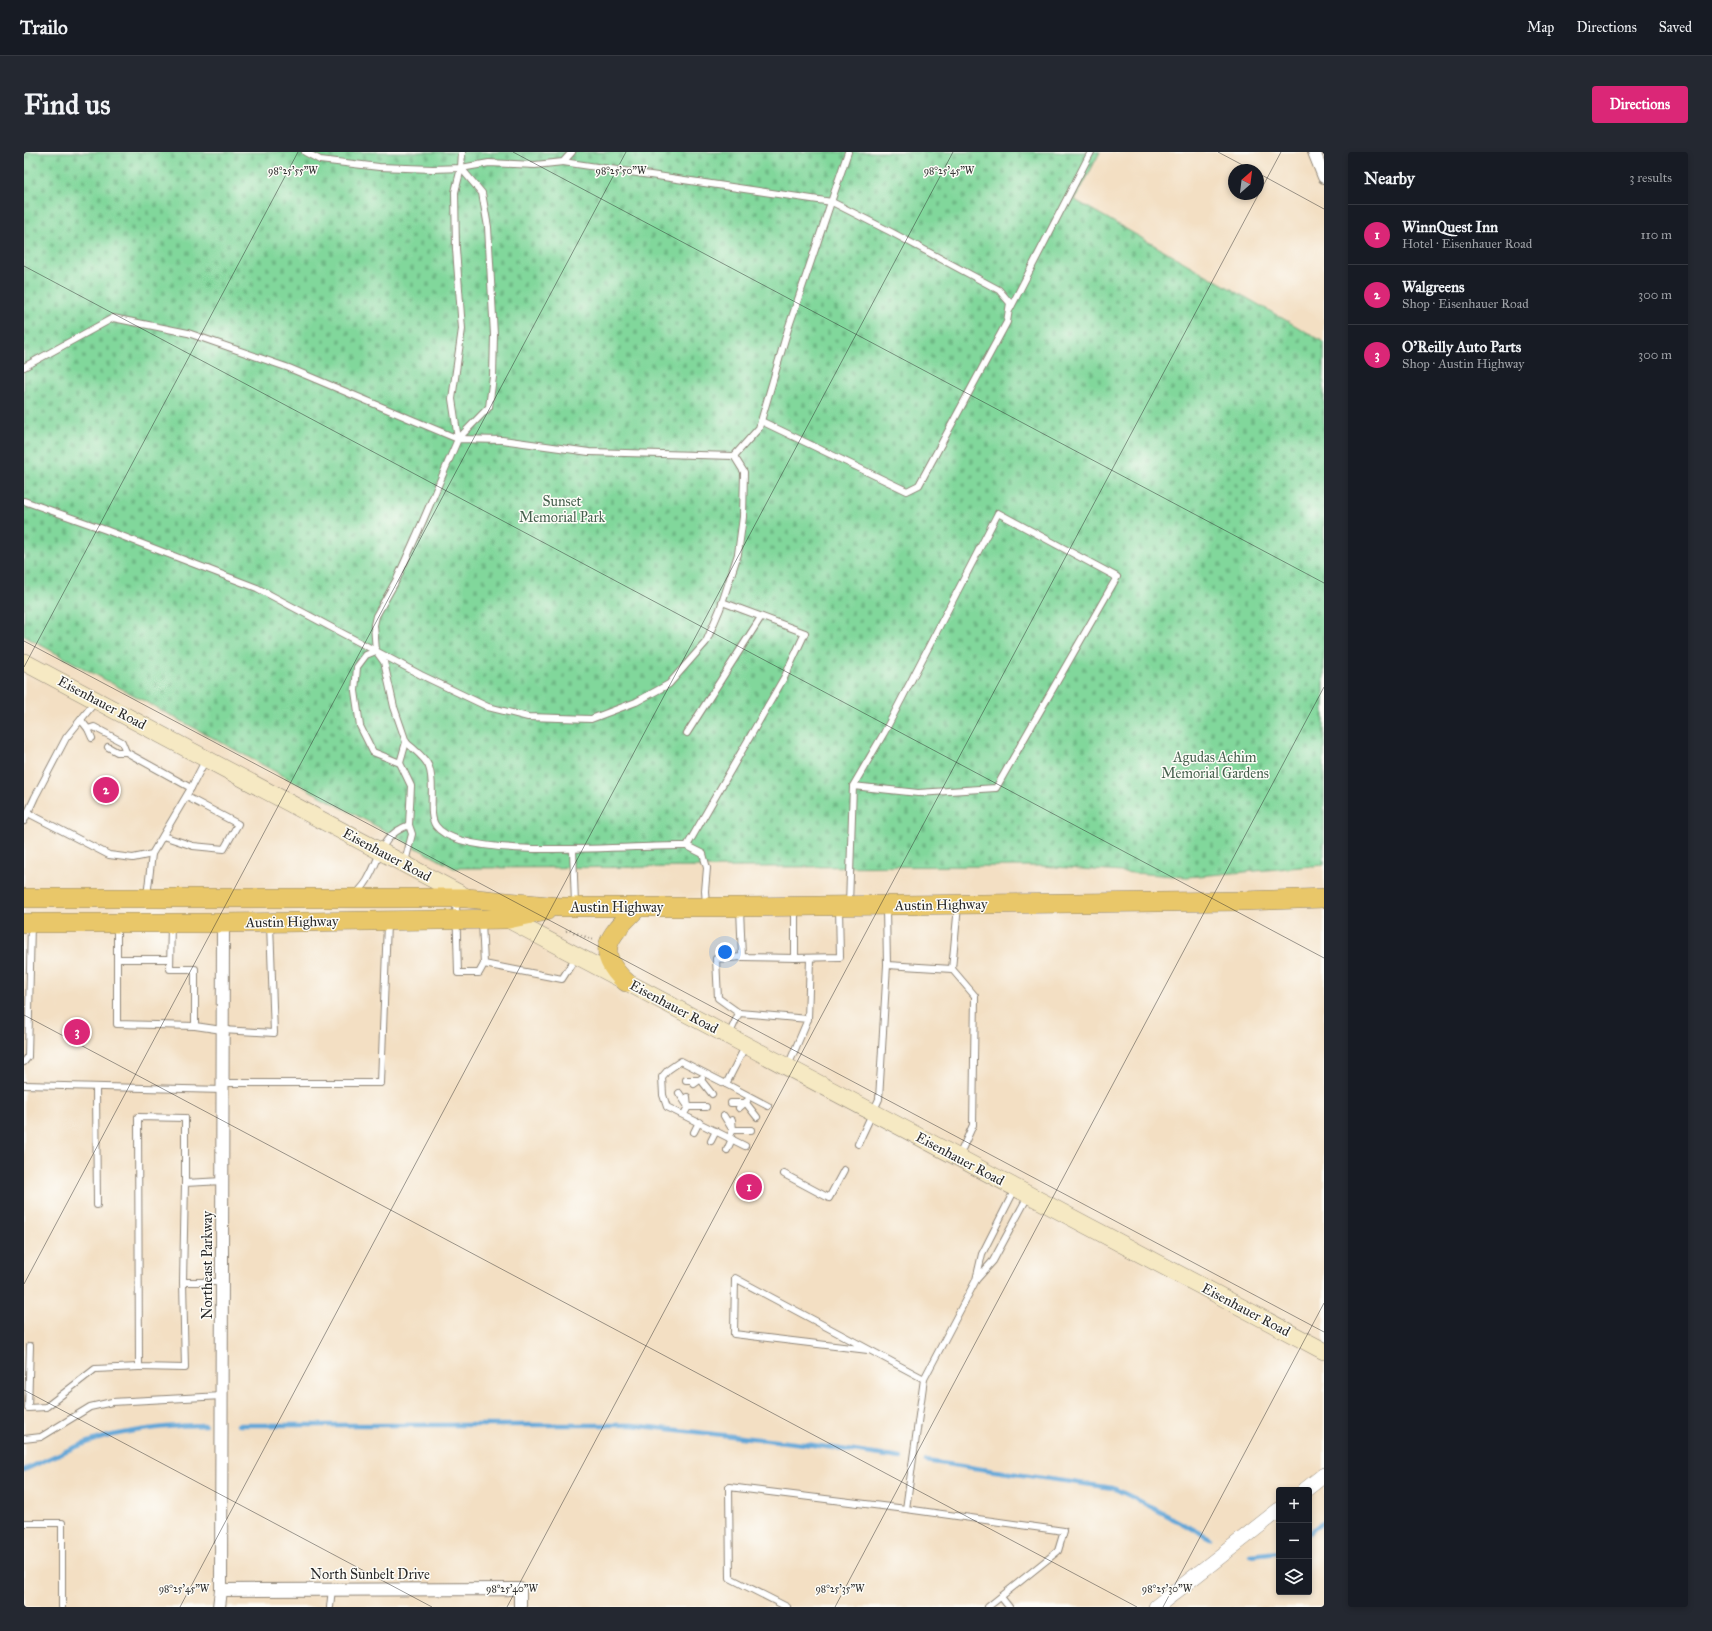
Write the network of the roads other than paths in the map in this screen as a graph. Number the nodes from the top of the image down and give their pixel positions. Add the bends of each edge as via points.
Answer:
1 (305, 152) edge
2 (462, 152) edge
3 (572, 152) edge
4 (848, 152) edge
5 (1091, 152) edge
6 (1314, 152) edge
7 (563, 162) junction
8 (461, 168) junction
9 (1324, 177) edge
10 (832, 202) junction
11 (1008, 314) junction
12 (24, 367) edge
13 (761, 421) junction
14 (458, 439) junction
15 (734, 456) junction
16 (24, 501) edge
17 (722, 602) junction
18 (761, 617) junction
19 (376, 650) junction
20 (24, 662) edge
21 (96, 700) junction
22 (81, 720) junction
23 (88, 729) junction
24 (687, 733) dead end
25 (92, 738) dead end
26 (406, 742) junction
27 (108, 747) dead end
28 (126, 752) junction
29 (206, 759) junction
30 (400, 763) junction
31 (853, 786) junction
32 (191, 788) junction
33 (186, 797) junction
34 (28, 813) junction
35 (24, 821) edge
36 (409, 824) junction
37 (163, 836) junction
38 (687, 846) junction
39 (573, 850) junction
40 (380, 851) junction
41 (152, 854) junction
42 (404, 864) junction
43 (24, 898) edge
44 (146, 898) junction
45 (353, 898) junction
46 (461, 898) junction
47 (1324, 898) edge
48 (959, 905) junction
49 (844, 906) junction
50 (886, 906) junction
51 (567, 907) junction
52 (638, 907) junction
53 (707, 907) junction
54 (740, 907) junction
55 (795, 907) junction
56 (457, 920) junction
57 (482, 920) junction
58 (508, 920) junction
59 (387, 921) junction
60 (270, 922) junction
61 (28, 923) edge
62 (117, 923) junction
63 (171, 923) junction
64 (223, 923) junction
65 (577, 956) junction
66 (742, 957) junction
67 (796, 958) junction
68 (117, 959) junction
69 (170, 959) junction
70 (810, 959) junction
71 (484, 964) junction
72 (887, 964) junction
73 (952, 969) junction
74 (626, 982) junction
75 (739, 1014) junction
76 (808, 1019) junction
77 (195, 1026) junction
78 (222, 1030) junction
79 (728, 1036) junction
80 (746, 1046) junction
81 (24, 1062) edge
82 (788, 1067) junction
83 (705, 1073) junction
84 (686, 1080) dead end
85 (701, 1080) junction
86 (694, 1084) dead end
87 (726, 1084) junction
88 (24, 1085) edge
89 (223, 1086) junction
90 (96, 1087) junction
91 (703, 1089) dead end
92 (679, 1093) dead end
93 (712, 1094) dead end
94 (750, 1096) junction
95 (687, 1097) dead end
96 (696, 1102) dead end
97 (746, 1103) junction
98 (731, 1104) dead end
99 (768, 1106) dead end
100 (688, 1107) junction
101 (706, 1107) dead end
102 (739, 1108) dead end
103 (748, 1113) dead end
104 (873, 1113) junction
105 (684, 1114) junction
106 (724, 1116) dead end
107 (757, 1118) dead end
108 (732, 1120) dead end
109 (699, 1122) junction
110 (741, 1126) dead end
111 (733, 1130) junction
112 (751, 1130) dead end
113 (716, 1131) junction
114 (694, 1132) dead end
115 (731, 1138) junction
116 (711, 1141) dead end
117 (858, 1144) dead end
118 (745, 1146) dead end
119 (727, 1150) dead end
120 (958, 1158) junction
121 (844, 1170) dead end
122 (784, 1174) dead end
123 (222, 1182) junction
124 (184, 1183) junction
125 (1022, 1191) junction
126 (97, 1206) dead end
127 (976, 1280) junction
128 (183, 1282) junction
129 (222, 1282) junction
130 (30, 1346) dead end
131 (868, 1350) junction
132 (1324, 1351) edge
133 (139, 1367) junction
134 (924, 1379) junction
135 (222, 1396) junction
136 (24, 1438) edge
137 (1324, 1475) edge
138 (1309, 1487) edge
139 (906, 1509) junction
140 (1276, 1512) edge
141 (24, 1523) edge
142 (221, 1590) junction
143 (332, 1590) junction
144 (1001, 1597) junction
145 (1163, 1605) edge
146 (62, 1607) edge
147 (219, 1607) edge
148 (330, 1607) edge
149 (520, 1607) edge
150 (787, 1607) edge
151 (988, 1607) edge
152 (1009, 1607) edge

1 - 8 lane via 320,160 380,167
2 - 8 lane
3 - 7 lane
4 - 10 lane
5 - 11 lane
6 - 9 street
7 - 8 lane via 535,165 489,163
7 - 10 lane
8 - 14 lane via 455,192 462,329 452,399
8 - 14 lane via 482,193 488,227 494,336 489,407
10 - 11 lane via 999,290 1010,303
10 - 13 lane via 788,329
11 - 13 lane via 1007,322 919,485 907,491
12 - 14 lane via 113,318 188,333 289,368
13 - 15 lane via 759,428
14 - 15 lane via 502,440 589,452
14 - 19 lane via 397,579 376,616
15 - 17 lane via 744,472 743,517 738,554
16 - 19 lane via 257,588
17 - 18 lane
17 - 19 lane via 706,642 669,684 636,702 591,719 528,717 488,707
18 - 24 lane
18 - 38 lane via 805,633 785,676
19 - 26 lane via 384,662 394,707
19 - 30 lane via 366,655 357,667 355,691 360,726 373,752
20 - 21 main road, Eisenhauer Road
21 - 22 lane
21 - 29 main road, Eisenhauer Road
22 - 23 lane
22 - 34 lane via 66,738
23 - 25 lane
23 - 28 lane via 94,727 122,742
26 - 30 lane
26 - 39 lane via 429,765 433,785 431,811 436,826 448,836 466,842 503,848
27 - 28 lane via 117,752
28 - 32 lane
29 - 32 lane
29 - 40 main road, Eisenhauer Road
30 - 36 lane via 411,786
31 - 31 lane via 918,793 996,788 1117,578 998,513 884,733
31 - 49 lane
32 - 33 lane
33 - 37 lane
33 - 37 lane via 238,824 224,849 194,846
34 - 35 lane
34 - 41 lane via 109,855 133,858
36 - 40 lane via 394,833
36 - 42 lane via 412,834
37 - 41 lane
38 - 39 lane
38 - 53 lane via 703,854 707,868
39 - 51 lane
40 - 42 main road, Eisenhauer Road
40 - 45 lane via 370,876
41 - 44 lane
42 - 46 main road, Eisenhauer Road
43 - 44 main road, Austin Highway
44 - 45 main road, Austin Highway
45 - 46 main road, Austin Highway
46 - 51 main road, Austin Highway
46 - 56 lane
46 - 58 main road, Eisenhauer Road
47 - 48 main road, Austin Highway
48 - 50 main road, Austin Highway
48 - 73 lane
49 - 50 main road, Austin Highway
49 - 55 main road, Austin Highway
49 - 70 lane via 840,957
50 - 72 lane
51 - 52 main road, Austin Highway
51 - 58 main road, Austin Highway
52 - 53 main road, Austin Highway
52 - 74 main road via 611,936 607,950 615,972
53 - 54 main road, Austin Highway
54 - 55 main road, Austin Highway
54 - 66 lane
55 - 67 lane
56 - 57 main road, Austin Highway
56 - 59 main road, Austin Highway
56 - 71 lane via 458,974 479,973
57 - 58 main road, Austin Highway
57 - 71 lane
58 - 65 main road, Eisenhauer Road
59 - 60 main road, Austin Highway
59 - 89 lane via 381,1083
60 - 64 main road, Austin Highway
60 - 78 lane via 274,1033
61 - 62 main road, Austin Highway
61 - 81 lane via 28,1057
62 - 63 main road, Austin Highway
62 - 68 lane
63 - 64 main road, Austin Highway
63 - 69 lane
64 - 78 street, Northeast Parkway
65 - 71 lane via 562,979
65 - 74 main road, Eisenhauer Road
66 - 67 lane
66 - 75 lane via 716,959 718,998
67 - 70 lane
68 - 69 lane
68 - 77 lane via 117,1024
69 - 77 lane via 170,969 195,969
70 - 76 lane
72 - 73 lane
72 - 104 lane via 879,1099
73 - 120 lane via 975,996 972,1125
74 - 79 main road, Eisenhauer Road
75 - 76 lane
75 - 79 lane
76 - 82 lane
77 - 78 lane
78 - 89 street, Northeast Parkway
79 - 80 main road, Eisenhauer Road
80 - 82 main road, Eisenhauer Road
80 - 87 lane
82 - 104 main road, Eisenhauer Road
83 - 85 lane
83 - 87 lane
83 - 105 lane via 681,1061 662,1077 667,1107
84 - 85 lane
85 - 86 lane
85 - 91 lane
85 - 93 lane
87 - 94 lane
88 - 90 lane
89 - 90 lane
89 - 123 street, Northeast Parkway
90 - 126 lane
92 - 100 lane
94 - 97 lane
94 - 99 lane
95 - 100 lane
96 - 100 lane
97 - 98 lane
97 - 102 lane
97 - 103 lane
97 - 107 lane
100 - 101 lane
100 - 105 lane
104 - 117 lane
104 - 120 main road, Eisenhauer Road
105 - 109 lane
106 - 111 lane
108 - 111 lane
109 - 113 lane
109 - 114 lane
110 - 111 lane
111 - 112 lane
111 - 115 lane
113 - 115 lane
113 - 116 lane
115 - 118 lane
115 - 119 lane
120 - 125 main road, Eisenhauer Road
121 - 122 lane via 829,1198
123 - 124 lane
123 - 129 street, Northeast Parkway
124 - 128 lane
124 - 133 lane via 185,1118 138,1117
125 - 127 lane via 993,1260
125 - 127 lane via 982,1254
125 - 132 main road, Eisenhauer Road
127 - 134 lane
128 - 129 lane
128 - 133 lane via 185,1368
129 - 135 street, Northeast Parkway
130 - 133 lane via 28,1408 46,1407 95,1369
131 - 131 lane via 847,1339 735,1278 734,1334
131 - 134 lane
134 - 139 lane
135 - 136 lane via 112,1402 90,1407 41,1437
135 - 142 street, Northeast Parkway
137 - 138 street
139 - 144 lane via 1064,1531 1058,1551
139 - 150 lane via 729,1488 730,1578
140 - 145 street
141 - 146 lane via 62,1523
142 - 143 street, North Sunbelt Drive
142 - 147 street, Northeast Parkway
143 - 148 lane
143 - 149 street, North Sunbelt Drive via 520,1589
144 - 151 lane
144 - 152 lane

